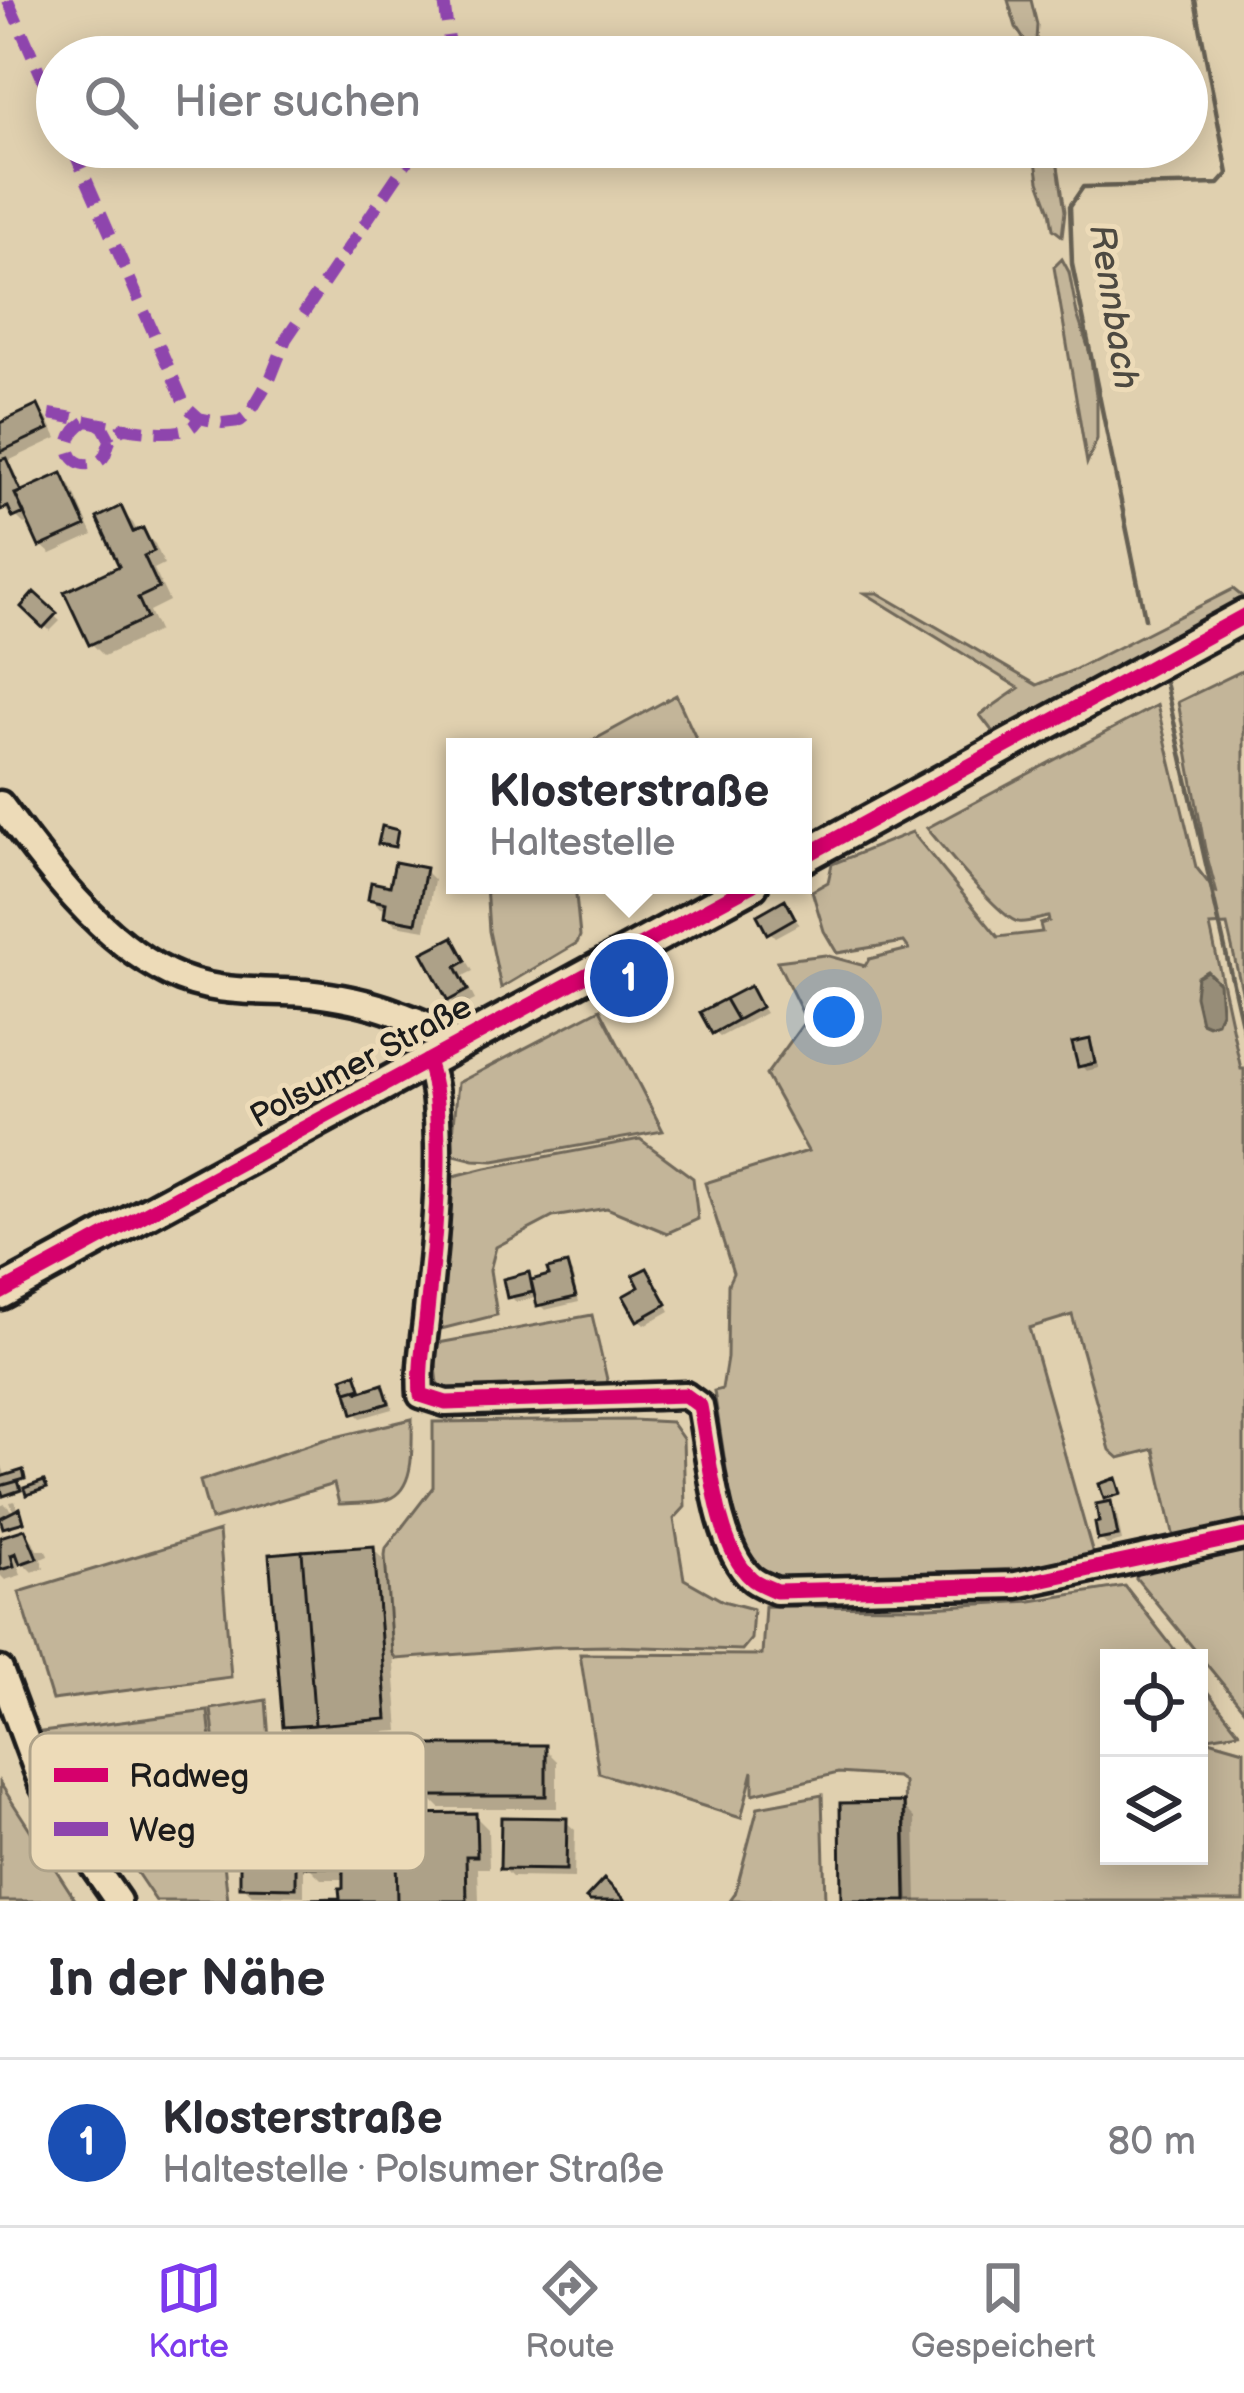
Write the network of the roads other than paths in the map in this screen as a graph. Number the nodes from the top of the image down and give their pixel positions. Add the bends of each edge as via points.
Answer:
1 (1244, 616) edge
2 (0, 804) edge
3 (812, 852) edge
4 (735, 894) edge
5 (435, 1056) junction
6 (0, 1293) edge
7 (1244, 1536) edge
8 (0, 1670) edge
9 (30, 1751) edge
10 (97, 1871) edge
11 (118, 1901) edge

1 - 3 main road
2 - 5 street via 88,912 169,973 231,992 372,1004 430,1028
4 - 5 main road, Polsumer Straße
5 - 6 main road, Polsumer Straße
5 - 7 street via 438,1160 421,1395 446,1403 685,1395 700,1406 723,1530 738,1563 776,1591 1016,1585
8 - 9 street
10 - 11 street

